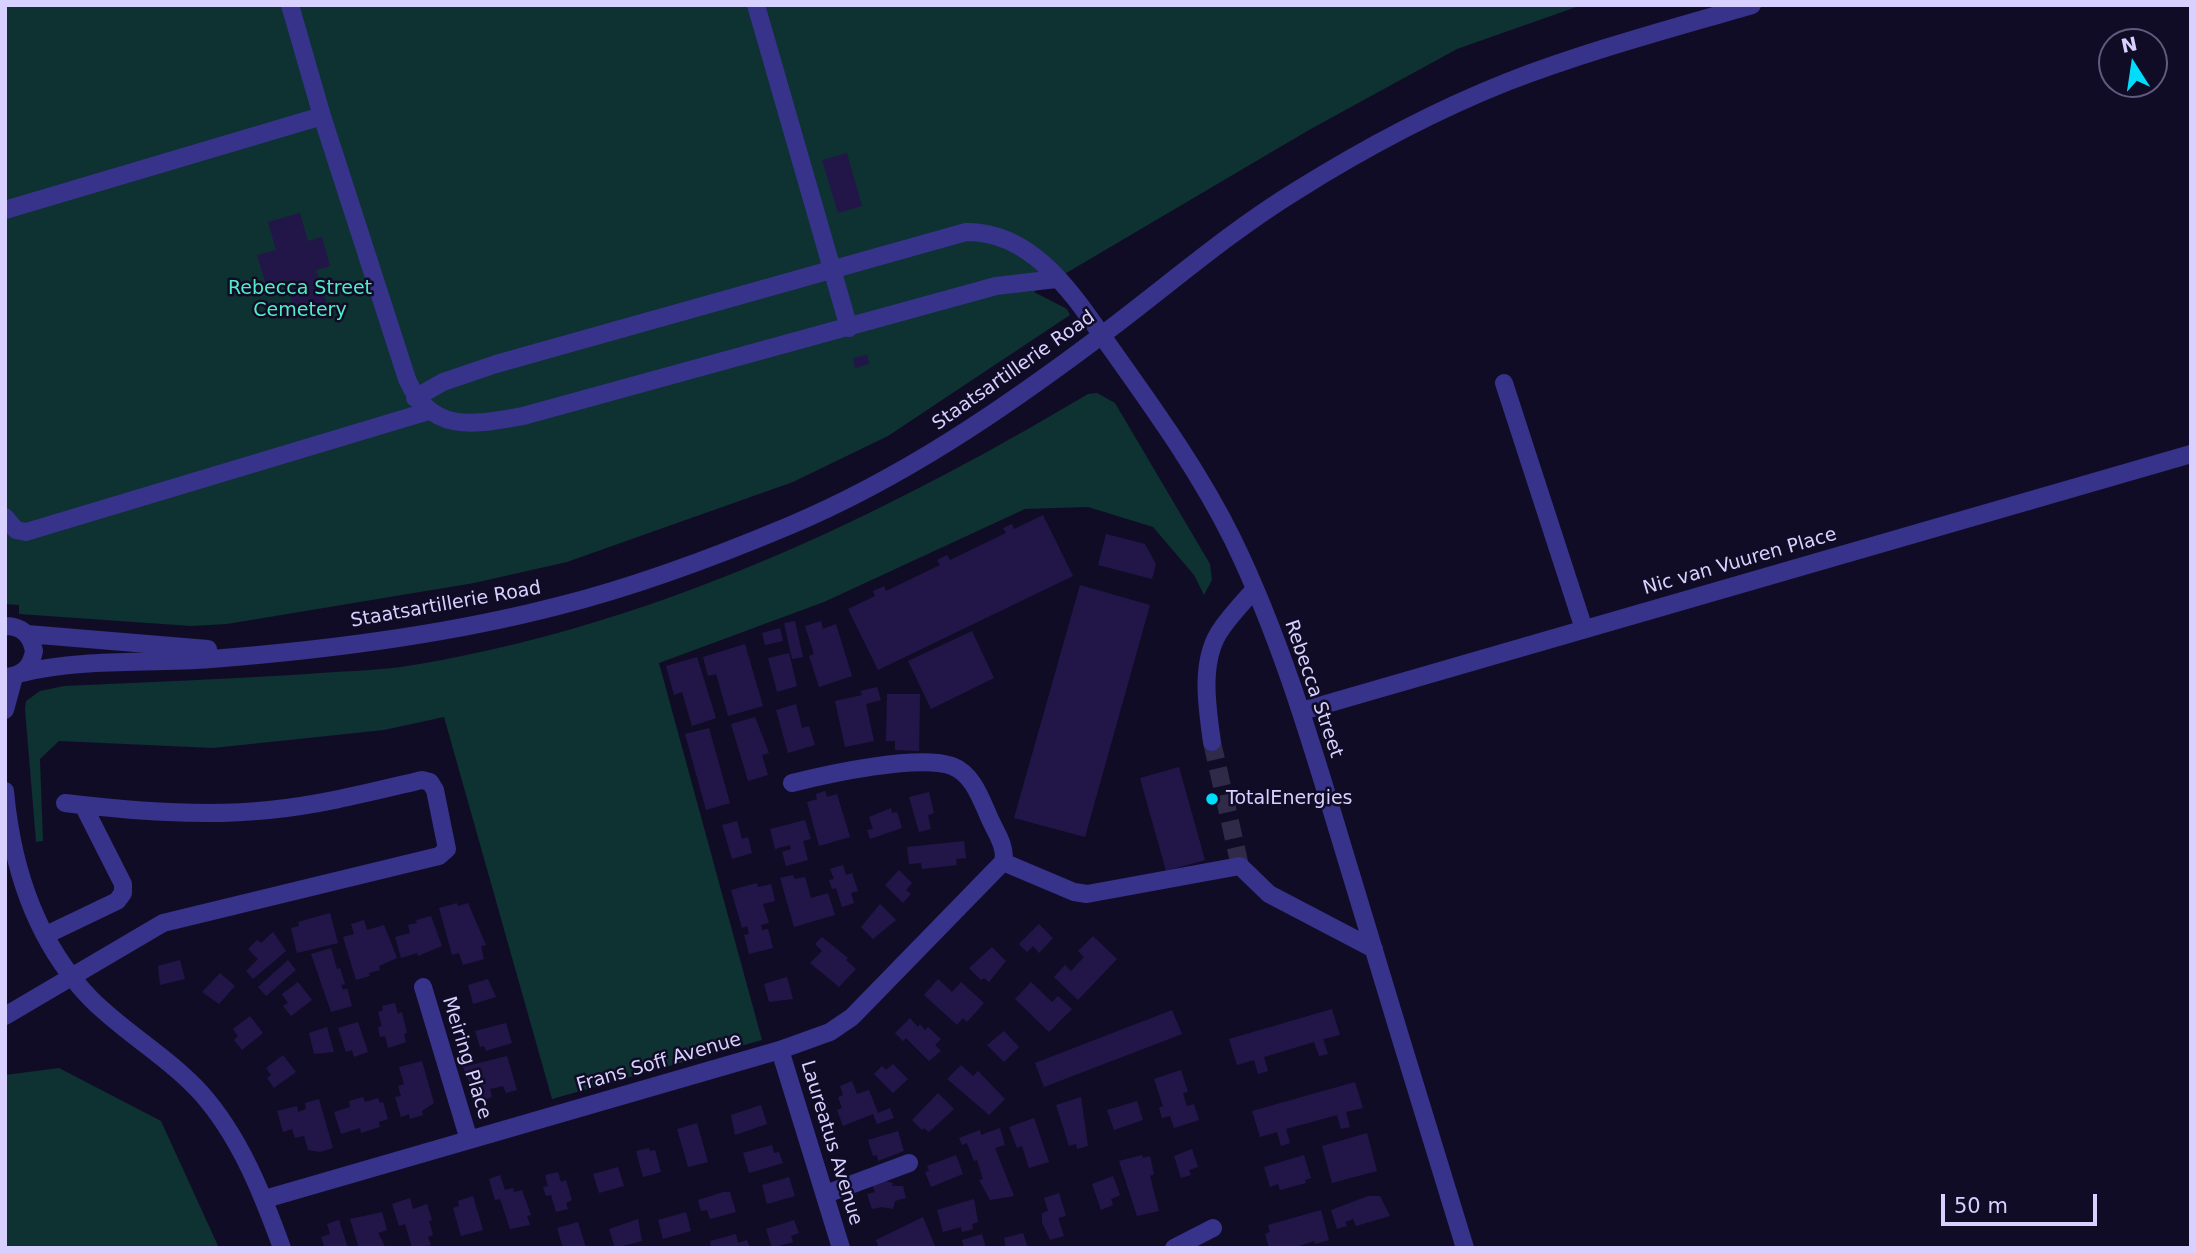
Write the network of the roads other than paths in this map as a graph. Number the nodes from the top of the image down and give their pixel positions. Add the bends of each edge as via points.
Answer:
1 (290, 5) edge
2 (756, 5) edge
3 (1752, 5) edge
4 (322, 116) junction
5 (5, 210) edge
6 (834, 268) junction
7 (1056, 279) junction
8 (849, 327) junction
9 (1102, 335) junction
10 (1504, 383) dead end
11 (415, 398) junction
12 (429, 411) junction
13 (2191, 454) edge
14 (5, 517) edge
15 (1254, 590) junction
16 (5, 626) edge
17 (1584, 629) junction
18 (27, 634) junction
19 (253, 653) junction
20 (14, 676) edge
21 (5, 710) edge
22 (1302, 711) junction
23 (1212, 742) tunnel mouth
24 (792, 782) dead end
25 (5, 791) edge
26 (1003, 862) junction
27 (46, 935) junction
28 (1374, 949) junction
29 (72, 976) junction
30 (423, 988) dead end
31 (5, 1016) edge
32 (780, 1050) junction
33 (468, 1140) junction
34 (909, 1163) dead end
35 (826, 1194) junction
36 (265, 1199) junction
37 (1213, 1228) dead end
38 (282, 1248) edge
39 (841, 1248) edge
40 (1174, 1248) edge
41 (1465, 1248) edge

1 - 4 street
2 - 6 street
3 - 9 street, Staatsartillerie Road via 1568,60 1427,117 1295,192 1197,260
4 - 5 street
4 - 11 street
6 - 7 street, Rebecca Street via 966,232 989,231 1024,246
6 - 8 street
6 - 11 street, Rebecca Street via 486,368 443,382
7 - 8 street via 996,286
7 - 9 street, Rebecca Street
8 - 12 street via 523,416 476,425 444,420
9 - 15 street, Rebecca Street via 1203,485
9 - 19 street, Staatsartillerie Road via 923,459 795,523 678,570 490,622
10 - 17 street
11 - 12 street
12 - 14 street via 26,532 16,530
13 - 17 street, Nic van Vuuren Place
15 - 22 street, Rebecca Street
15 - 23 street via 1220,630 1209,658 1207,705
16 - 18 street, Staatsartillerie Road
17 - 22 street, Nic van Vuuren Place
18 - 19 street, Staatsartillerie Road
18 - 20 street via 34,651 31,664
19 - 20 street, Staatsartillerie Road via 212,659 68,664
20 - 21 street
22 - 28 street, Rebecca Street
24 - 26 street via 866,767 952,766 977,790 1003,848
25 - 27 street via 22,880
26 - 28 street via 1087,894 1240,866 1269,894
26 - 32 street, Frans Soff Avenue via 842,1026
27 - 29 street
27 - 29 street via 117,901 123,893 123,884 74,804 221,813 340,800 422,780 435,790 447,849 439,856 163,923
28 - 41 street, Rebecca Street
29 - 31 street
29 - 36 street via 93,1000 200,1092 236,1143
30 - 33 street, Meiring Place
32 - 33 street, Frans Soff Avenue
32 - 35 street, Laureatus Avenue
33 - 36 street, Frans Soff Avenue
34 - 35 street
35 - 39 street, Laureatus Avenue
36 - 38 street
37 - 40 street

